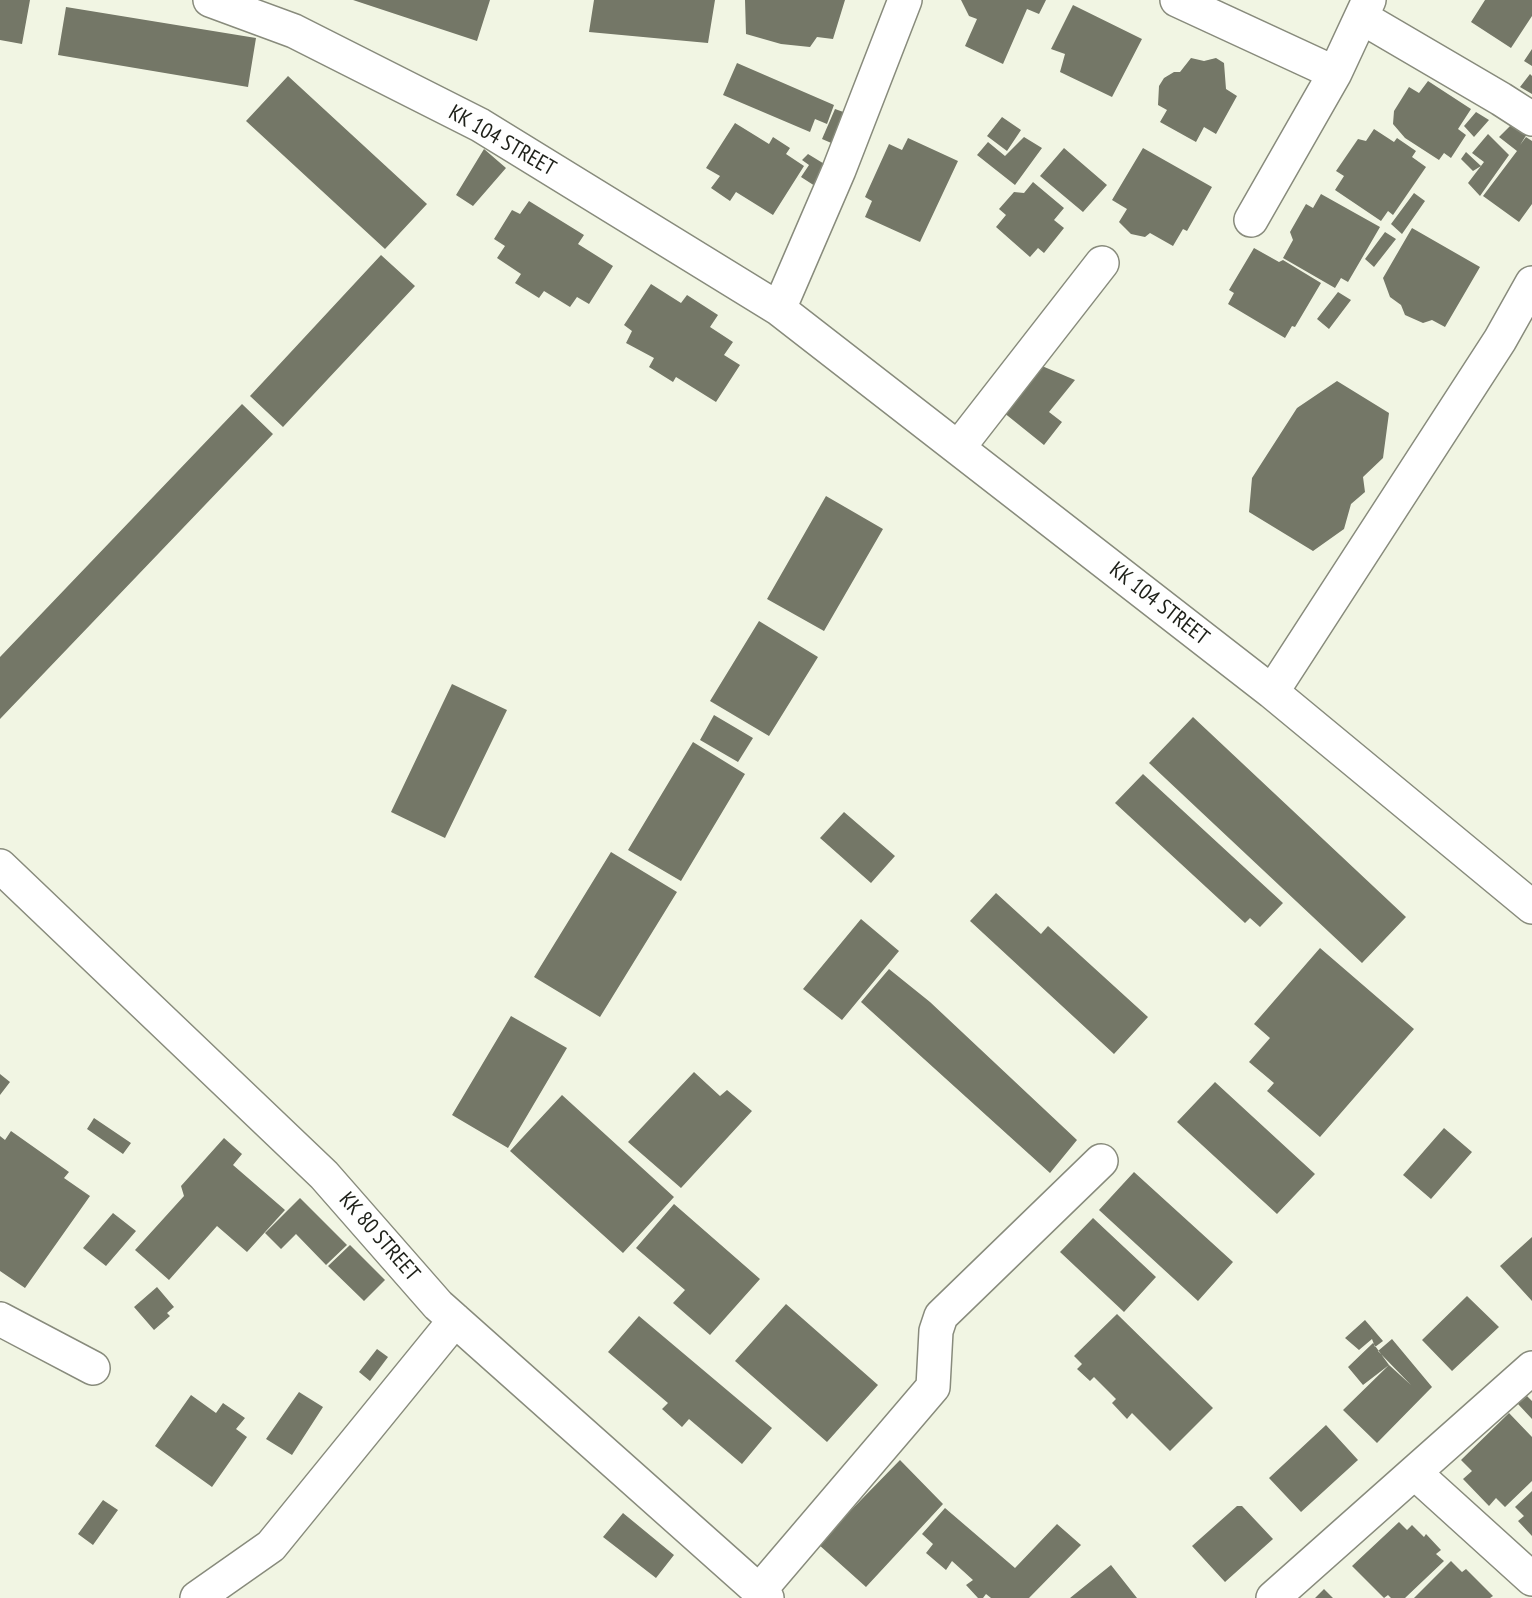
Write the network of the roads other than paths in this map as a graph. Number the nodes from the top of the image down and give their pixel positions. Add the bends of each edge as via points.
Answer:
1 (210, 0) edge
2 (905, 0) edge
3 (1178, 0) edge
4 (1365, 9) edge
5 (1335, 73) junction
6 (1532, 119) edge
7 (1251, 220) dead end
8 (1102, 263) dead end
9 (1532, 283) edge
10 (779, 309) junction
11 (958, 448) junction
12 (1272, 692) junction
13 (0, 866) edge
14 (1532, 907) edge
15 (1101, 1161) dead end
16 (0, 1319) edge
17 (455, 1320) junction
18 (93, 1368) dead end
19 (1532, 1368) edge
20 (1415, 1473) junction
21 (1532, 1579) edge
22 (763, 1594) edge
23 (197, 1598) edge
24 (1273, 1598) edge

1 - 10 street, KK 104 STREET via 294,31 480,125
2 - 10 street via 839,170
3 - 5 street
4 - 5 street
4 - 6 street
5 - 7 street
8 - 11 street
9 - 12 street via 1500,340
10 - 11 street, KK 104 STREET
11 - 12 street, KK 104 STREET
12 - 14 street, KK 104 STREET
13 - 17 street, KK 80 STREET via 324,1175
15 - 22 street via 941,1316 936,1331 933,1387
16 - 18 street
17 - 22 street, KK 80 STREET
17 - 23 street via 271,1546
19 - 20 street
20 - 21 street
20 - 24 street

